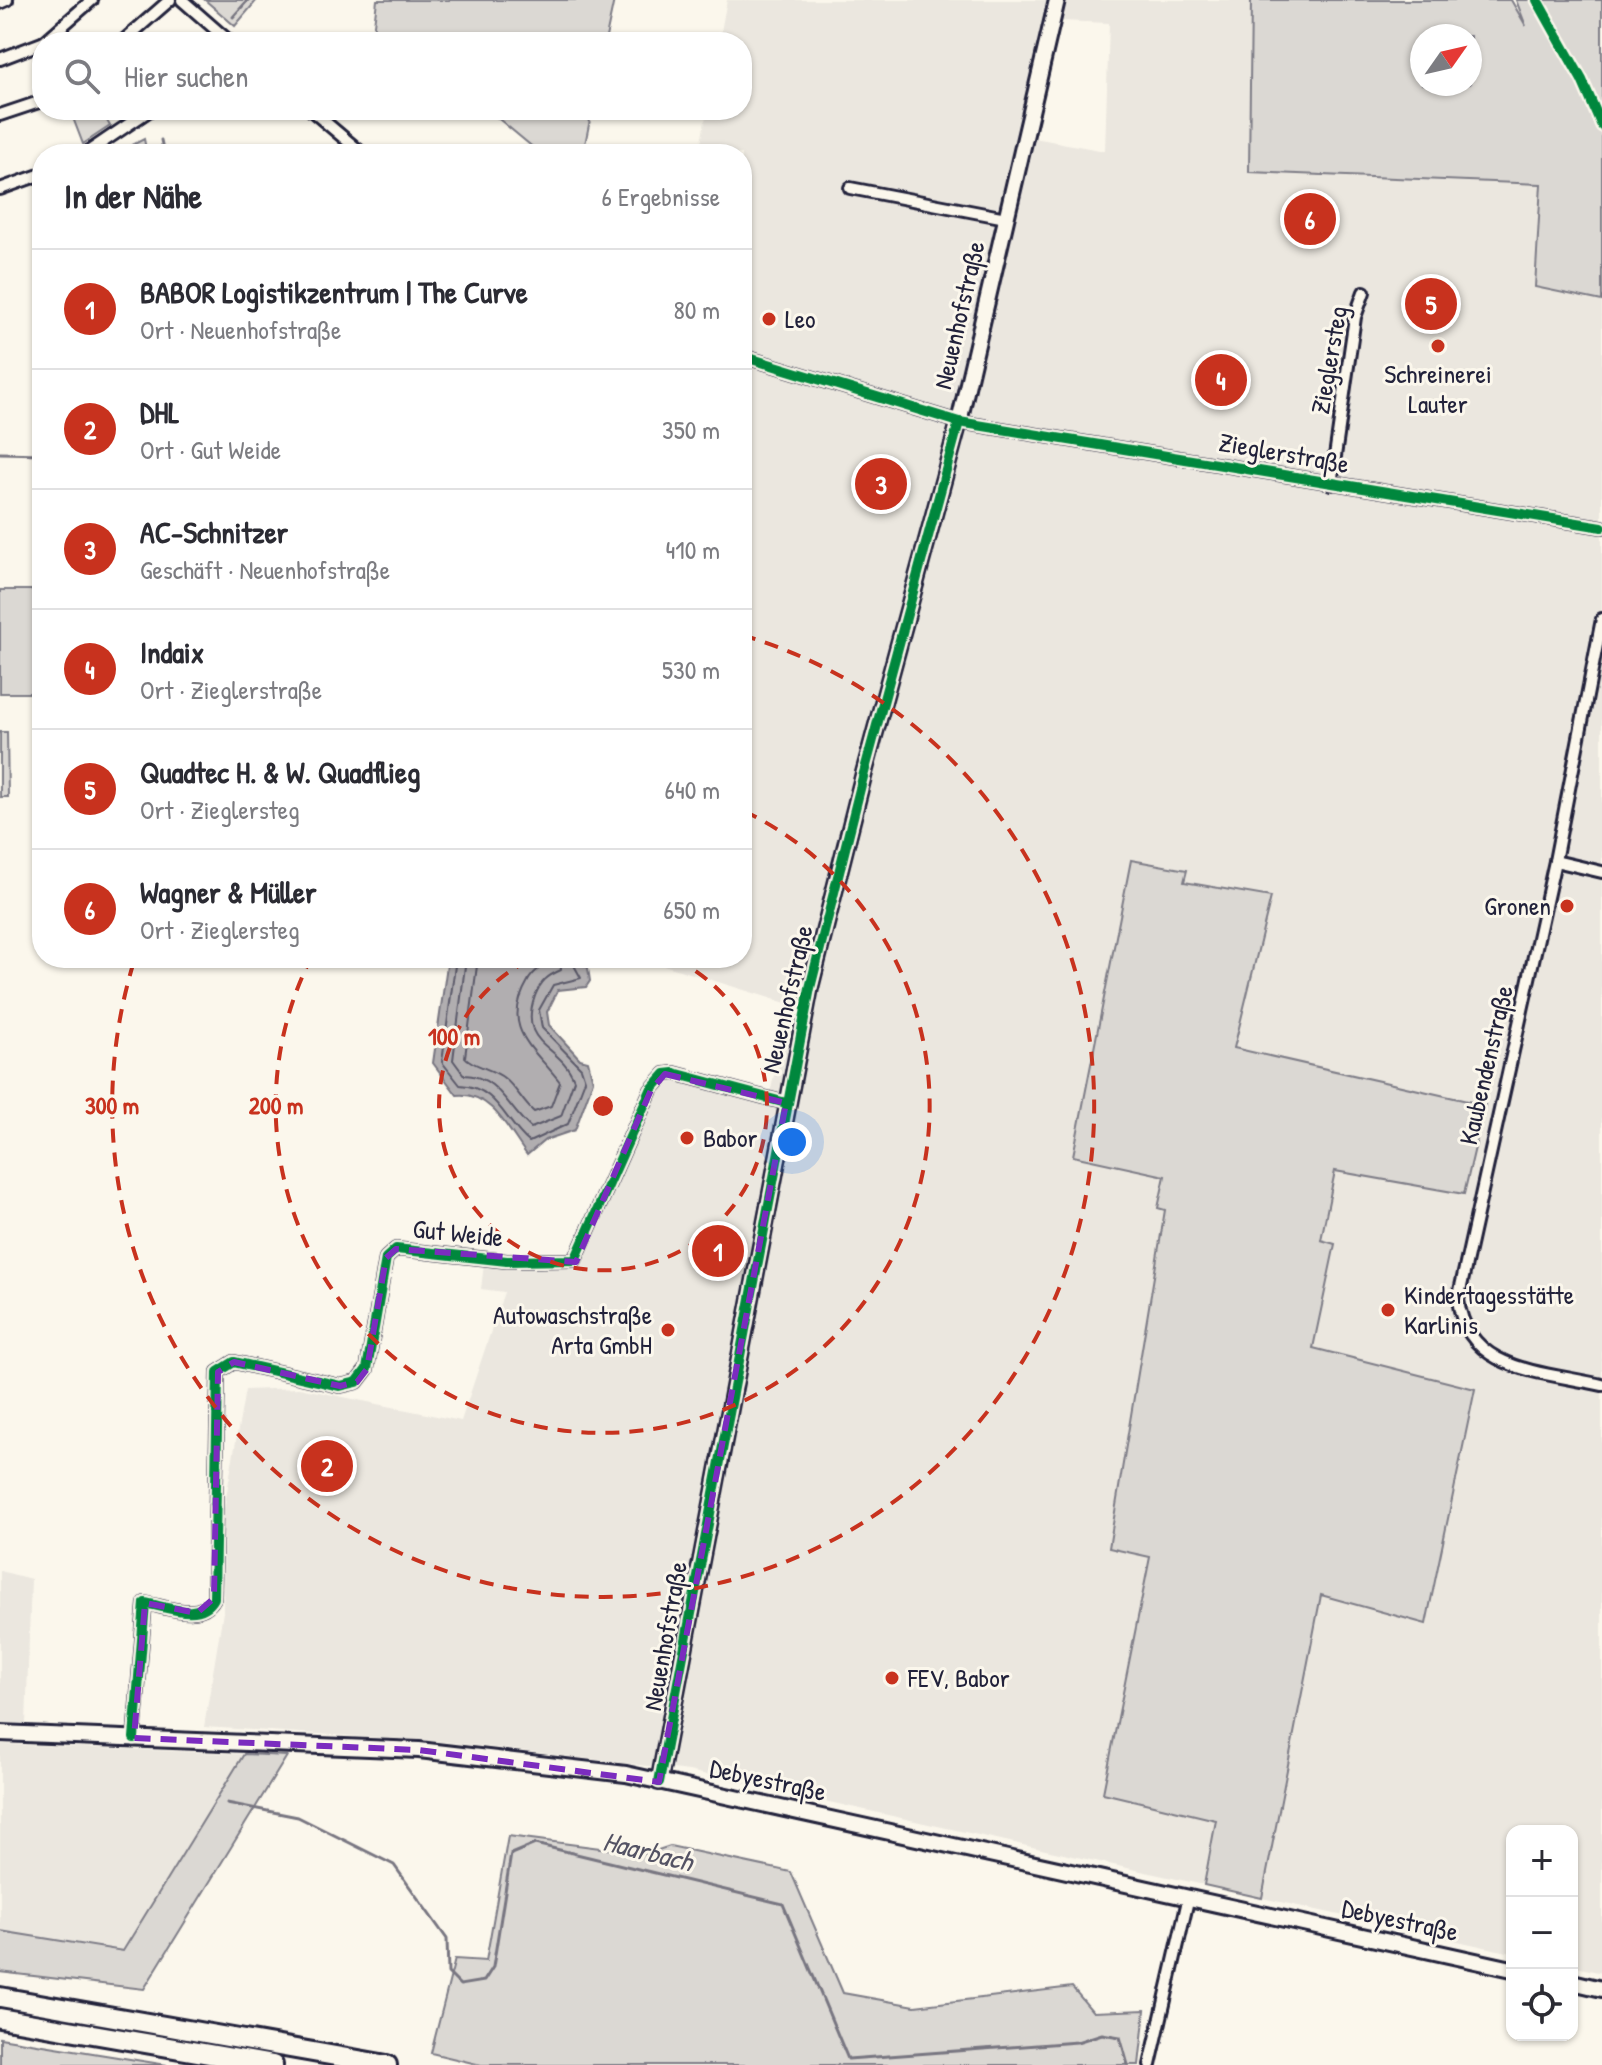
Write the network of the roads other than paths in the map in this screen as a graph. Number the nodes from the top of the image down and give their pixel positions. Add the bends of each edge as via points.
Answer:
1 (7, 0) edge
2 (92, 0) edge
3 (170, 0) edge
4 (182, 0) edge
5 (1057, 0) edge
6 (0, 3) edge
7 (55, 32) edge
8 (133, 32) edge
9 (216, 32) edge
10 (32, 46) edge
11 (0, 59) edge
12 (32, 104) edge
13 (0, 115) edge
14 (135, 120) edge
15 (323, 120) edge
16 (100, 144) edge
17 (351, 144) edge
18 (32, 178) edge
19 (850, 188) dead end
20 (0, 189) edge
21 (1006, 218) junction
22 (1364, 292) dead end
23 (752, 359) edge
24 (959, 422) junction
25 (1331, 484) junction
26 (1602, 527) edge
27 (1602, 619) edge
28 (1555, 861) junction
29 (1602, 872) edge
30 (786, 1103) junction
31 (1602, 1385) edge
32 (0, 1733) edge
33 (134, 1738) junction
34 (659, 1782) junction
35 (1189, 1896) junction
36 (1506, 1968) edge
37 (1578, 1983) edge
38 (1602, 1989) edge
39 (0, 1997) edge
40 (0, 2018) edge
41 (273, 2065) edge
42 (387, 2065) edge
43 (1150, 2065) edge

1 - 6 street
2 - 7 street
3 - 8 street
4 - 9 street
5 - 21 street, Neuenhofstraße
10 - 11 street
12 - 13 street
14 - 16 street
15 - 17 street
18 - 20 street
19 - 21 street, Neuenhofstraße
21 - 24 street, Neuenhofstraße
22 - 25 street, Zieglersteg via 1355,317
23 - 24 street, Zieglerstraße
24 - 25 street, Zieglerstraße
24 - 30 street, Neuenhofstraße via 864,773
25 - 26 street, Zieglerstraße
27 - 28 street, Kaubendenstraße
28 - 29 street
28 - 31 street, Kaubendenstraße via 1460,1279 1461,1319 1482,1351 1501,1361
30 - 33 street, Gut Weide via 665,1074 651,1090 575,1260 507,1261 396,1249 386,1258 367,1369 357,1382 340,1386 234,1362 218,1372 214,1598 210,1607 197,1613 145,1603
30 - 34 street, Neuenhofstraße
32 - 33 street, Debyestraße
33 - 34 street, Debyestraße via 419,1750
34 - 35 street, Debyestraße
35 - 36 street, Debyestraße
35 - 43 street
37 - 38 street
39 - 42 highway
40 - 41 highway

